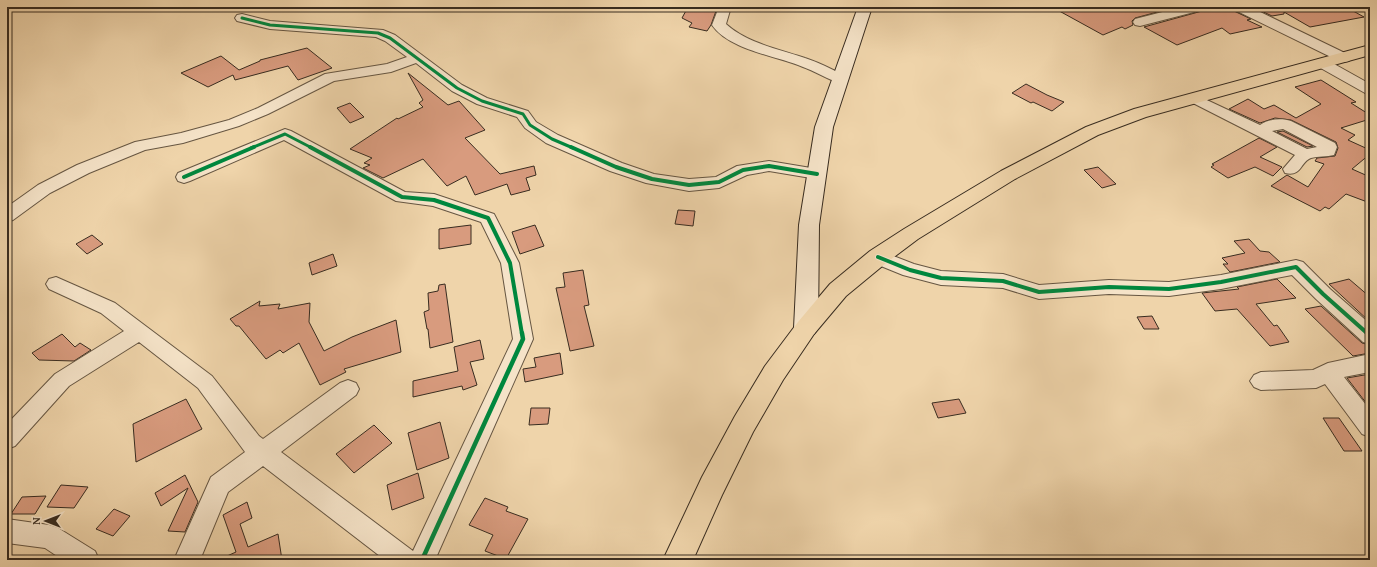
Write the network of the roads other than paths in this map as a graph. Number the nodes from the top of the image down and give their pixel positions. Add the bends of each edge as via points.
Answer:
1 (725, 7) edge
2 (865, 7) edge
3 (1197, 7) edge
4 (1240, 7) edge
5 (242, 18) dead end
6 (1140, 22) dead end
7 (1370, 38) edge
8 (1370, 50) edge
9 (418, 58) junction
10 (1344, 58) junction
11 (1322, 63) junction
12 (839, 78) junction
13 (1370, 90) edge
14 (1194, 98) junction
15 (1260, 132) junction
16 (1305, 154) junction
17 (1291, 169) dead end
18 (816, 174) junction
19 (184, 177) dead end
20 (7, 216) edge
21 (878, 257) junction
22 (56, 284) dead end
23 (806, 328) junction
24 (139, 332) junction
25 (1370, 336) edge
26 (1370, 363) edge
27 (1328, 372) junction
28 (1261, 381) dead end
29 (348, 389) dead end
30 (1370, 427) edge
31 (7, 439) edge
32 (263, 452) junction
33 (7, 531) edge
34 (86, 560) edge
35 (187, 560) edge
36 (405, 560) edge
37 (422, 560) edge
38 (678, 560) edge

1 - 12 street via 719,25 726,33
2 - 12 main road
3 - 6 street
4 - 10 street
5 - 9 street via 270,25 378,33 390,38
7 - 10 main road via 1358,42
8 - 10 main road
9 - 18 street via 457,88 482,101 523,114 530,125 552,139 616,167 652,179 689,185 719,182 743,170 769,166
9 - 20 street via 391,68 330,77 234,123 183,138 141,146 51,185
10 - 11 main road
11 - 13 street
11 - 14 main road
12 - 18 main road via 824,127
14 - 15 street
14 - 21 main road via 1140,113 1092,131 1008,175
15 - 16 street
15 - 16 street via 1271,124 1286,124 1329,147 1328,151
16 - 17 street
18 - 23 main road via 809,225
19 - 37 street via 286,134 402,197 434,200 488,218 510,263 523,338
21 - 23 main road via 838,290
21 - 25 street via 910,270 941,278 1003,280 1039,292 1109,287 1169,289 1296,267
22 - 24 street via 108,308
23 - 38 main road via 774,373 744,424
24 - 31 street via 62,380
24 - 32 street via 205,382 251,443
26 - 27 street
27 - 28 street via 1316,379
27 - 30 street
29 - 32 street
32 - 35 street via 219,485
32 - 36 street
33 - 34 street via 49,536

